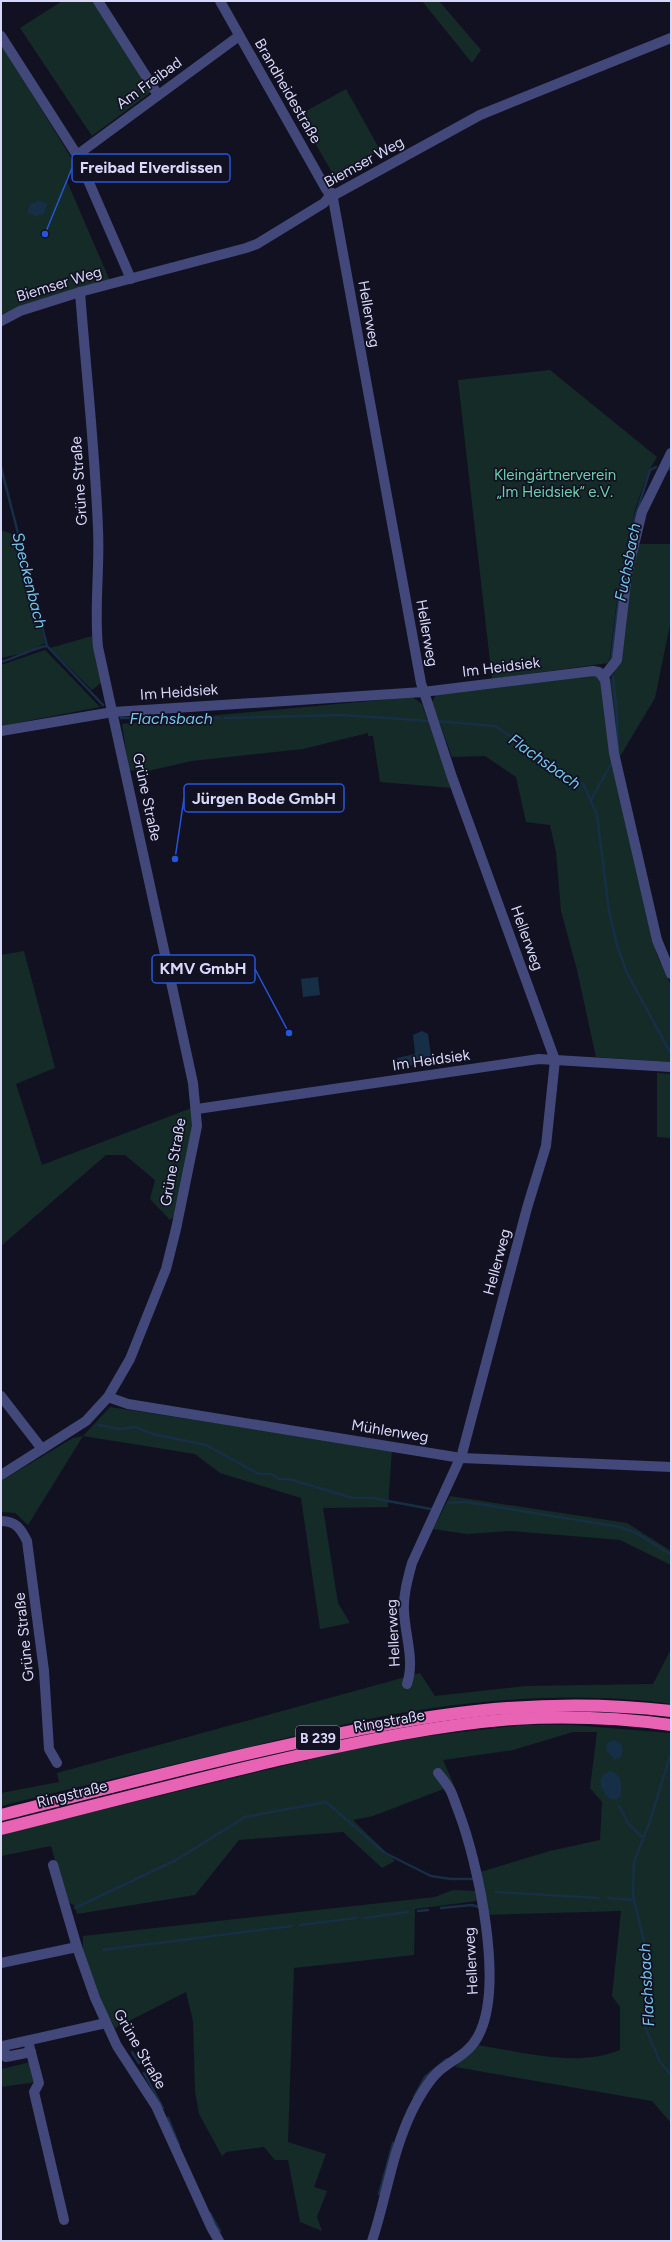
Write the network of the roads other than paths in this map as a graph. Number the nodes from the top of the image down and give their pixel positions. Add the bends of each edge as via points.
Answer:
1 (98, 1) edge
2 (220, 1) edge
3 (1, 36) edge
4 (239, 36) junction
5 (671, 38) edge
6 (158, 96) junction
7 (77, 154) junction
8 (332, 193) junction
9 (131, 279) junction
10 (80, 292) junction
11 (1, 320) edge
12 (671, 453) edge
13 (604, 676) junction
14 (423, 692) junction
15 (113, 712) junction
16 (1, 731) edge
17 (671, 974) edge
18 (555, 1060) junction
19 (671, 1067) edge
20 (197, 1109) junction
21 (1, 1396) edge
22 (108, 1397) junction
23 (42, 1449) junction
24 (461, 1458) junction
25 (671, 1467) edge
26 (1, 1475) edge
27 (1, 1521) edge
28 (407, 1684) dead end
29 (671, 1711) edge
30 (671, 1725) edge
31 (57, 1763) dead end
32 (438, 1773) dead end
33 (1, 1815) edge
34 (1, 1828) edge
35 (53, 1866) dead end
36 (77, 1947) junction
37 (1, 1963) edge
38 (106, 2023) junction
39 (28, 2041) junction
40 (2, 2045) edge
41 (31, 2052) junction
42 (64, 2220) dead end
43 (220, 2241) edge
44 (372, 2241) edge

1 - 6 street
2 - 4 street, Brandheidestraße
3 - 7 street
4 - 6 street, Am Freibad
4 - 8 street, Brandheidestraße via 326,189
5 - 8 street, Biemser Weg via 480,115 341,193
6 - 7 street, Am Freibad
7 - 9 street
8 - 9 street, Biemser Weg via 324,203 258,244
8 - 14 street, Hellerweg
9 - 10 street, Biemser Weg
10 - 11 street, Biemser Weg via 20,311
10 - 15 street, Grüne Straße via 99,547 96,631
12 - 13 street via 646,500 627,574 617,660
13 - 14 street, Im Heidsiek via 593,671
13 - 17 street via 614,753 659,946
14 - 15 street, Im Heidsiek
14 - 18 street, Hellerweg
15 - 16 street, Im Heidsiek
15 - 20 street, Grüne Straße
18 - 19 street, Im Heidsiek
18 - 20 street, Im Heidsiek via 539,1059
18 - 24 street, Hellerweg via 546,1146 527,1208
20 - 22 street, Grüne Straße via 193,1152 166,1269 136,1348
21 - 23 street
22 - 23 street, Grüne Straße via 86,1421
22 - 24 street, Mühlenweg via 128,1404
23 - 26 street, Grüne Straße
24 - 25 street, Mühlenweg
24 - 28 street, Hellerweg via 412,1563 408,1578 404,1610 411,1663
27 - 31 street, Grüne Straße via 14,1523 21,1528 27,1540 44,1671 49,1749
29 - 33 highway, Ringstraße / B 239 via 577,1705 512,1706 442,1714 370,1726 215,1761
30 - 34 highway, Ringstraße / B 239 via 636,1721 514,1719 443,1728 374,1739 218,1774
32 - 44 street, Hellerweg via 450,1789 463,1823 479,1880 490,1976 487,2010 482,2028 473,2044 433,2078 412,2112 391,2164
35 - 36 street, Grüne Straße
36 - 37 street
36 - 38 street, Grüne Straße
38 - 39 street
38 - 43 street, Grüne Straße via 156,2106 211,2228
39 - 40 street
39 - 41 street
40 - 41 street via 6,2057
41 - 42 street via 39,2083 34,2092

